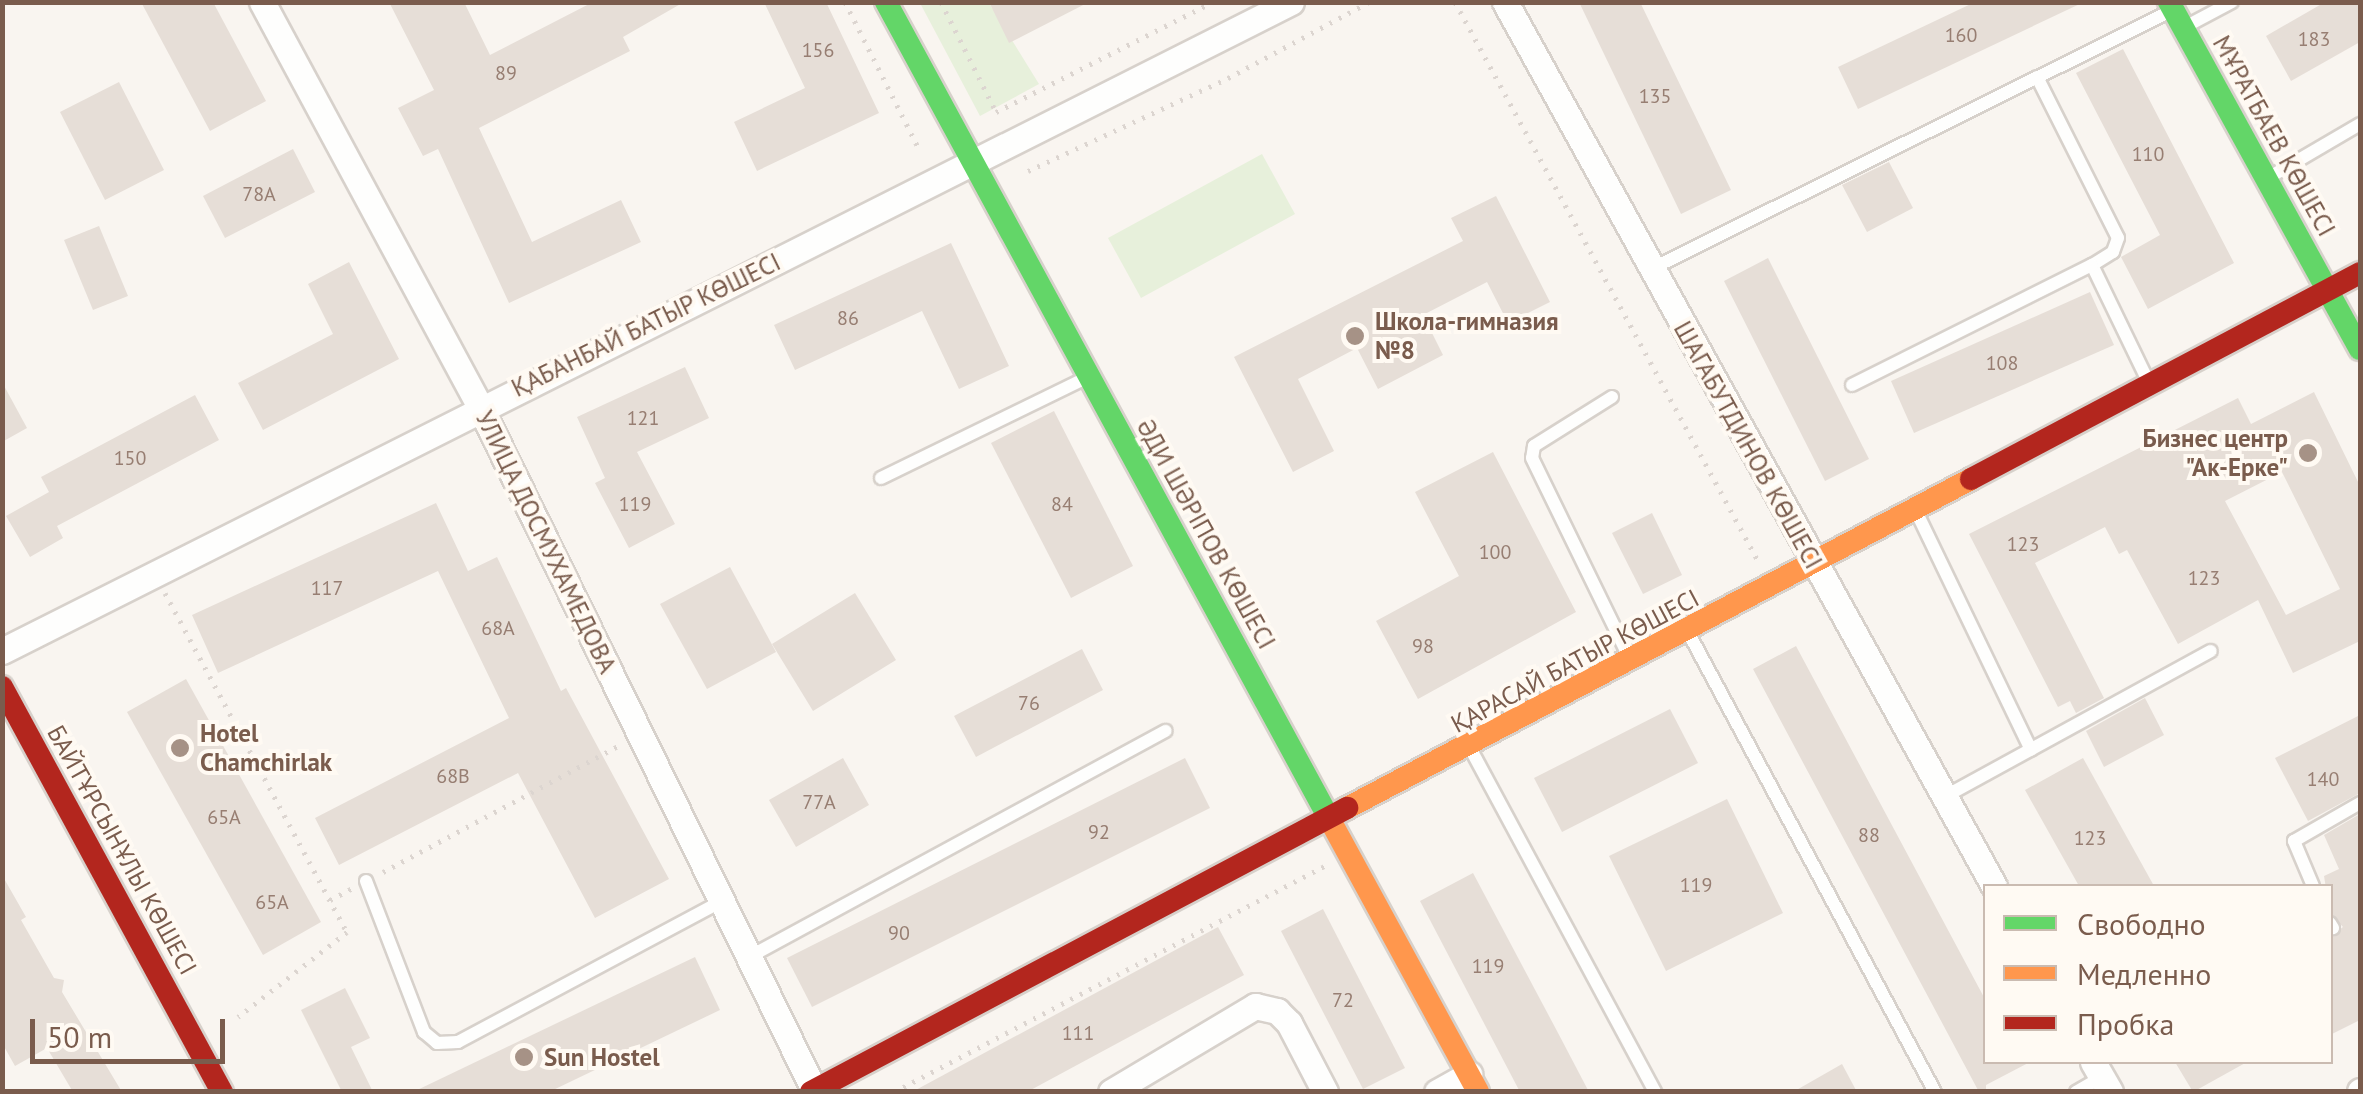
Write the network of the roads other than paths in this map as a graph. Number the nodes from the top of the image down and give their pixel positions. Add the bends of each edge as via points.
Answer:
1 (262, 2) edge
2 (886, 2) edge
3 (1291, 2) edge
4 (1504, 2) edge
5 (2232, 2) edge
6 (2175, 13) edge
7 (2037, 77) junction
8 (2360, 124) edge
9 (972, 164) junction
10 (2266, 178) junction
11 (2092, 265) junction
12 (1651, 270) junction
13 (2360, 273) edge
14 (2328, 290) junction
15 (2360, 350) edge
16 (1088, 376) junction
17 (1852, 385) dead end
18 (2151, 385) junction
19 (1612, 397) dead end
20 (480, 407) junction
21 (882, 478) dead end
22 (1916, 511) junction
23 (1814, 565) junction
24 (1688, 632) junction
25 (2, 651) edge
26 (2211, 652) dead end
27 (1632, 662) junction
28 (2, 687) edge
29 (1166, 731) dead end
30 (1470, 748) junction
31 (2031, 750) junction
32 (1944, 797) junction
33 (2360, 803) edge
34 (1332, 822) junction
35 (366, 881) road end
36 (1993, 884) edge
37 (2311, 884) edge
38 (722, 901) junction
39 (748, 956) junction
40 (2101, 1077) edge
41 (1474, 1083) edge
42 (812, 1091) edge
43 (222, 1092) edge
44 (1111, 1092) edge
45 (1325, 1092) edge
46 (1437, 1092) edge
47 (1656, 1092) edge
48 (1934, 1092) edge
49 (2076, 1092) edge

1 - 20 street, УЛИЦА ДОСМУХАМЕДОВА
2 - 9 street, ӘДИ ШӘРІПОВ КӨШЕСІ
3 - 9 street, ҚАБАНБАЙ БАТЫР КӨШЕСІ
4 - 12 street, ШАГАБУТДИНОВ КӨШЕСІ
5 - 6 lane
6 - 7 lane
6 - 10 street, МҰРАТБАЕВ КӨШЕСІ
7 - 11 lane via 2118,238 2113,252
7 - 12 lane
8 - 10 lane
9 - 16 street, ӘДИ ШӘРІПОВ КӨШЕСІ
9 - 20 street, ҚАБАНБАЙ БАТЫР КӨШЕСІ
10 - 14 street, МҰРАТБАЕВ КӨШЕСІ
11 - 17 lane
11 - 18 lane
12 - 23 street, ШАГАБУТДИНОВ КӨШЕСІ
13 - 14 street, ҚАРАСАЙ БАТЫР КӨШЕСІ
14 - 15 street, МҰРАТБАЕВ КӨШЕСІ
14 - 18 street, ҚАРАСАЙ БАТЫР КӨШЕСІ
16 - 21 lane
16 - 34 street, ӘДИ ШӘРІПОВ КӨШЕСІ
18 - 22 street, ҚАРАСАЙ БАТЫР КӨШЕСІ
19 - 27 lane via 1534,446 1532,458
20 - 25 street, ҚАБАНБАЙ БАТЫР КӨШЕСІ
20 - 38 street, УЛИЦА ДОСМУХАМЕДОВА
22 - 23 street, ҚАРАСАЙ БАТЫР КӨШЕСІ
22 - 31 lane
23 - 24 street, ҚАРАСАЙ БАТЫР КӨШЕСІ
23 - 32 street, ШАГАБУТДИНОВ КӨШЕСІ
24 - 27 street, ҚАРАСАЙ БАТЫР КӨШЕСІ
24 - 48 lane
26 - 31 lane
27 - 30 street, ҚАРАСАЙ БАТЫР КӨШЕСІ
28 - 43 street, БАЙТҰРСЫНҰЛЫ КӨШЕСІ
29 - 39 lane
30 - 34 street, ҚАРАСАЙ БАТЫР КӨШЕСІ
30 - 47 lane
31 - 32 lane
32 - 36 street, ШАГАБУТДИНОВ КӨШЕСІ
33 - 37 lane via 2294,841
34 - 41 street, ӘДИ ШӘРІПОВ КӨШЕСІ
34 - 42 street, ҚАРАСАЙ БАТЫР КӨШЕСІ
35 - 38 lane via 424,1032 438,1043 458,1042
38 - 39 street, УЛИЦА ДОСМУХАМЕДОВА
39 - 42 street, УЛИЦА ДОСМУХАМЕДОВА
40 - 49 lane
41 - 46 street
44 - 45 street via 1255,1006 1277,1011 1289,1024

